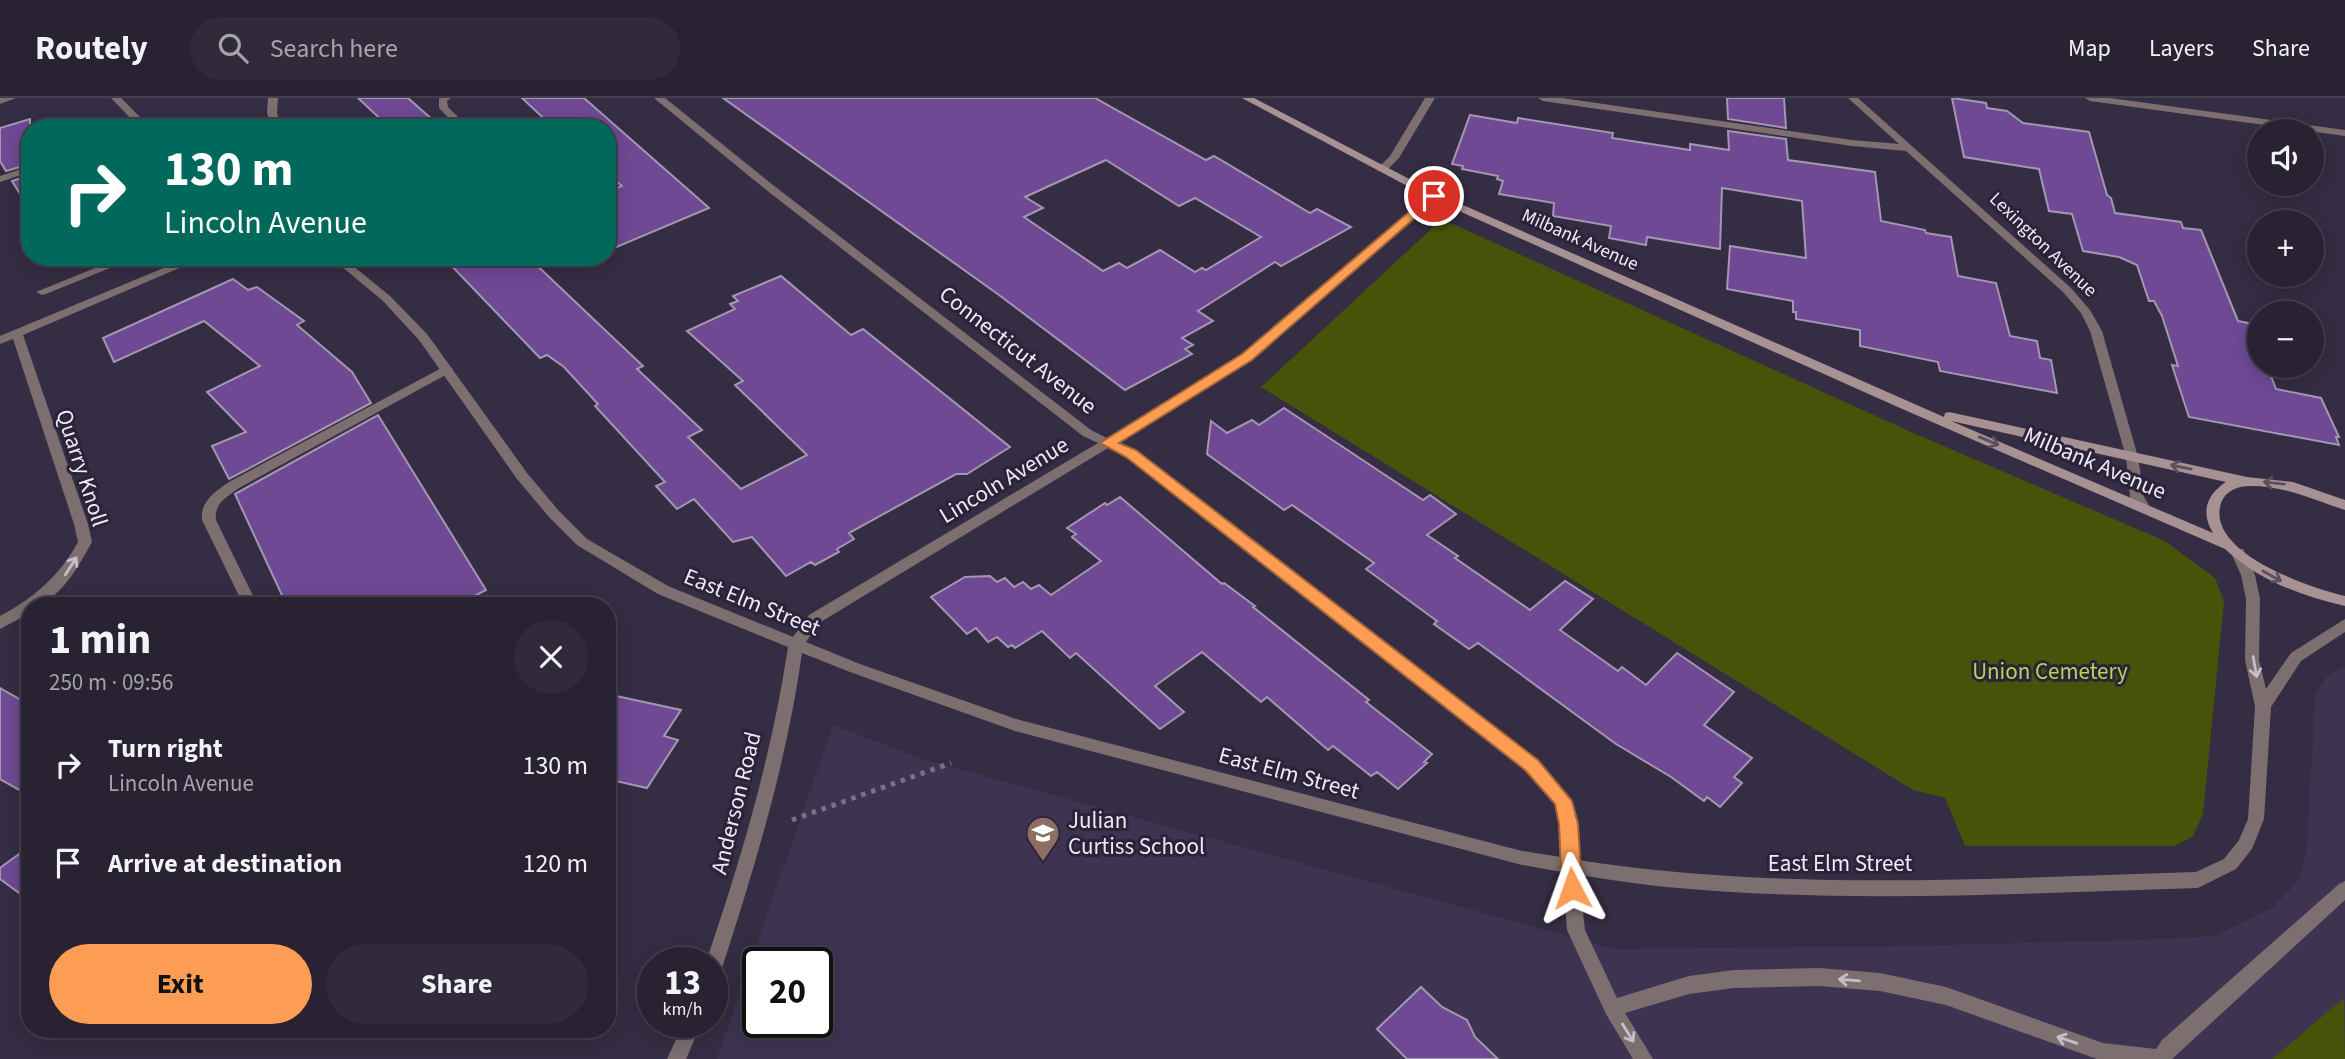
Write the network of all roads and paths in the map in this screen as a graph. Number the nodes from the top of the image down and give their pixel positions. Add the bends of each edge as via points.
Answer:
1 (11, 98) edge
2 (116, 98) edge
3 (273, 98) edge
4 (446, 98) edge
5 (659, 98) edge
6 (1247, 98) edge
7 (1430, 98) edge
8 (1542, 98) edge
9 (1853, 98) edge
10 (2090, 98) edge
11 (0, 101) edge
12 (137, 119) edge
13 (274, 119) edge
14 (455, 119) edge
15 (2328, 131) junction
16 (2345, 133) edge
17 (2345, 142) edge
18 (1910, 148) junction
19 (1382, 169) junction
20 (21, 172) edge
21 (0, 179) edge
22 (1434, 196) junction
23 (109, 266) edge
24 (178, 266) edge
25 (346, 266) edge
26 (43, 292) dead end
27 (17, 333) junction
28 (0, 340) edge
29 (447, 369) junction
30 (1903, 405) junction
31 (1107, 443) junction
32 (2132, 457) junction
33 (2248, 482) junction
34 (2315, 492) junction
35 (2345, 495) edge
36 (2345, 505) edge
37 (2143, 507) junction
38 (2234, 549) junction
39 (40, 597) edge
40 (247, 597) edge
41 (2345, 601) edge
42 (21, 612) edge
43 (0, 623) edge
44 (2345, 625) edge
45 (796, 645) junction
46 (2263, 706) junction
47 (951, 763) dead end
48 (792, 820) dead end
49 (1570, 867) junction
50 (2345, 889) edge
51 (720, 947) edge
52 (1612, 1008) junction
53 (686, 1038) edge
54 (676, 1059) edge
55 (1644, 1059) edge
56 (2159, 1059) edge

1 - 11 street
2 - 12 street
3 - 13 street
4 - 14 street via 442,100 444,108
5 - 31 street, Connecticut Avenue via 1087,433
6 - 19 main road, Milbank Avenue
7 - 19 street via 1394,158
8 - 18 street
9 - 18 street, Lexington Avenue
10 - 15 street
15 - 16 street
15 - 17 street
18 - 32 street, Lexington Avenue via 2086,312 2096,331
19 - 22 main road, Milbank Avenue
20 - 21 street
22 - 30 main road, Milbank Avenue
22 - 31 street, Lincoln Avenue via 1247,357
23 - 26 street
24 - 27 street
25 - 29 street, East Elm Street via 410,321
27 - 28 street
39 -> 27 street, Quarry Knoll via 60,582 85,542
29 - 40 street via 215,499 208,510 209,520
29 - 45 street, East Elm Street via 522,476 582,542 663,590
30 - 32 main road, Milbank Avenue
30 -> 37 main road, Milbank Avenue
31 - 45 street, Lincoln Avenue via 814,619
31 - 49 street, Connecticut Avenue via 1131,454 1531,765 1563,801 1569,824
33 -> 32 main road, Milbank Avenue
32 - 37 street, Lexington Avenue via 2137,497
34 -> 33 main road, Milbank Avenue via 2288,484
33 - 38 main road via 2218,494 2213,508 2217,527
34 - 35 main road
34 - 36 main road
37 - 38 main road, Milbank Avenue
38 -> 41 main road, Milbank Avenue via 2275,579
38 -> 46 street, East Elm Street via 2248,575 2253,599 2252,660
43 -> 42 street, Quarry Knoll
44 - 46 street via 2296,657
45 - 49 street, East Elm Street via 1015,725
45 - 51 street, Anderson Road via 768,782
46 - 49 street, East Elm Street via 2256,819 2246,844 2230,864 2199,880 1806,887 1712,883
47 - 48 path
49 - 52 street, Connecticut Avenue via 1576,930
50 - 56 street
52 -> 55 street, Connecticut Avenue
56 -> 52 street via 2103,1052 1946,996 1880,982 1819,977 1734,979 1689,985
53 - 54 street

